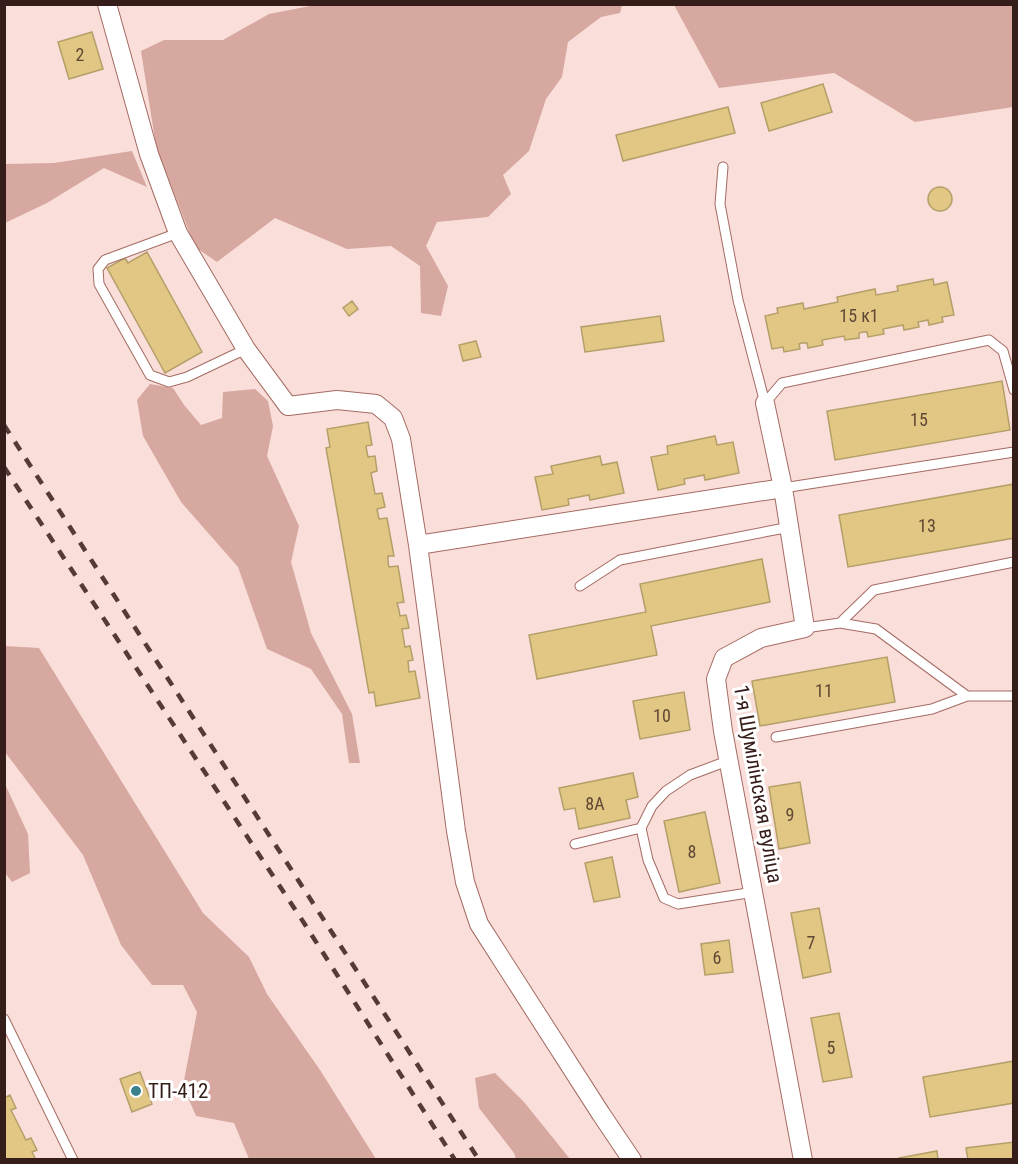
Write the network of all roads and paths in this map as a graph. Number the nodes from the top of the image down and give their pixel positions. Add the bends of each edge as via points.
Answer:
1 (107, 4) edge
2 (723, 167) dead end
3 (178, 233) junction
4 (246, 349) junction
5 (1014, 390) edge
6 (765, 403) junction
7 (1014, 452) edge
8 (783, 488) junction
9 (790, 527) junction
10 (418, 545) junction
11 (1014, 562) edge
12 (580, 586) dead end
13 (840, 623) junction
14 (805, 628) junction
15 (967, 696) junction
16 (1014, 696) edge
17 (776, 737) dead end
18 (730, 760) junction
19 (641, 828) junction
20 (575, 844) dead end
21 (754, 891) junction
22 (4, 1019) edge
23 (73, 1160) edge
24 (632, 1160) edge
25 (804, 1160) edge

1 - 3 street via 149,154
2 - 6 lane via 720,204 738,300
3 - 4 street
3 - 4 lane via 105,260 98,269 99,284 150,375 169,382
4 - 10 street via 288,406 337,400 376,404 393,418 401,439
5 - 6 lane via 1003,351 989,340 782,383
6 - 8 street
7 - 8 lane
8 - 9 street
8 - 10 street
9 - 12 lane via 620,560
9 - 14 street
10 - 24 street via 456,831 465,882 479,924
11 - 13 lane via 874,591
13 - 14 lane
13 - 15 lane via 876,629
14 - 18 street, 1-я Шумілінская вуліца via 761,638 724,658 716,679
15 - 16 lane
15 - 17 lane via 932,709
18 - 19 lane via 690,775 666,791 652,806
18 - 21 street, 1-я Шумілінская вуліца
19 - 20 lane
19 - 21 lane via 648,860 664,897 678,904
21 - 25 street, 1-я Шумілінская вуліца
22 - 23 lane

